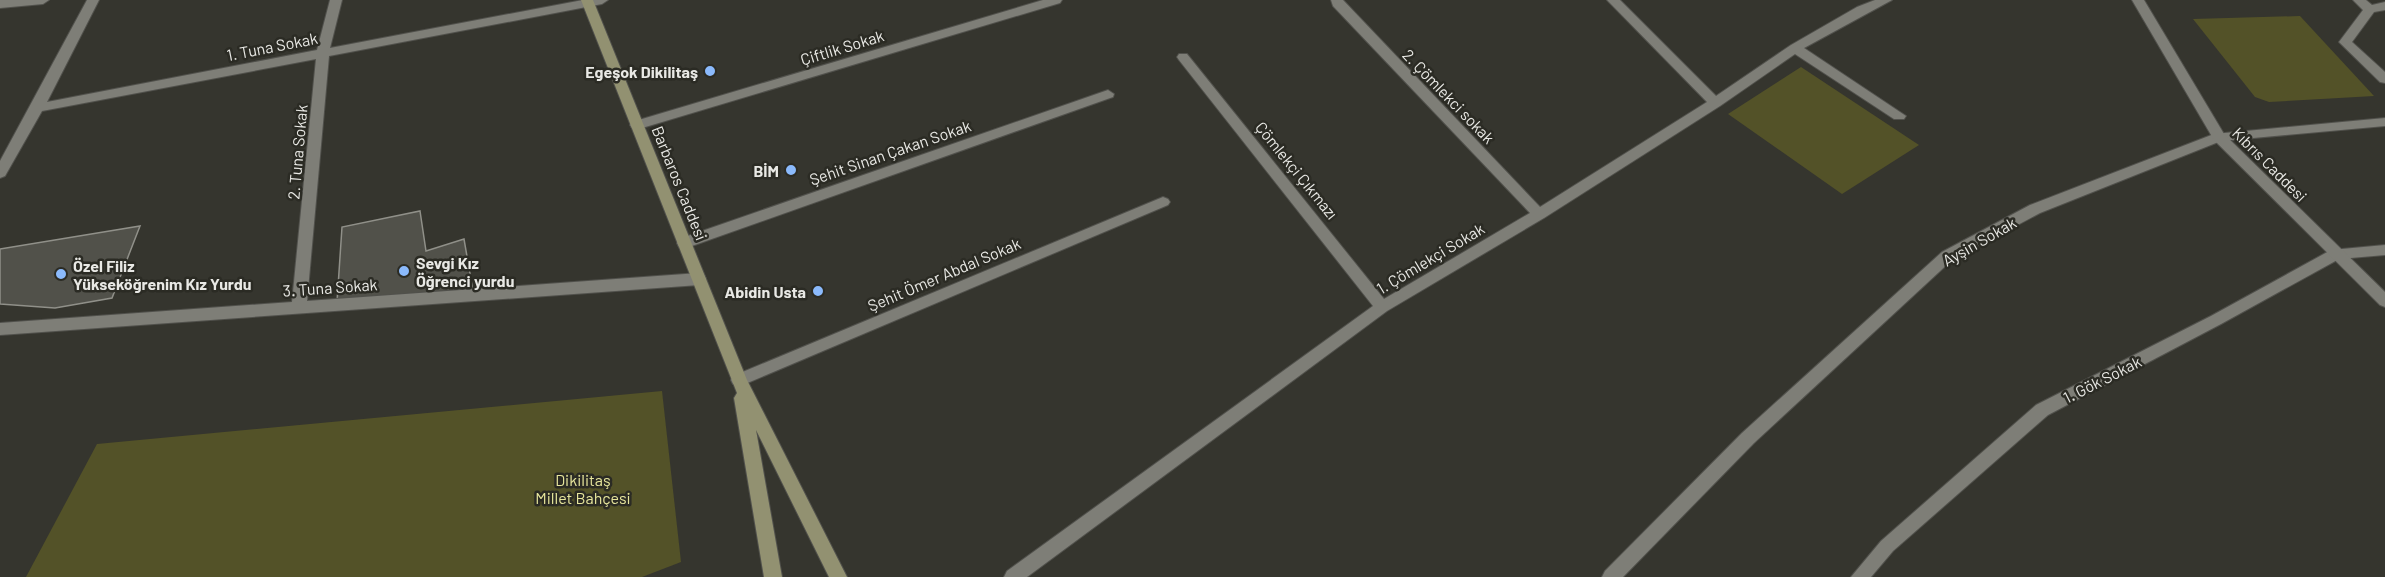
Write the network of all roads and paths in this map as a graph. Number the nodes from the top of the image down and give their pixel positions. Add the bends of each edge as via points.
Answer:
1 (43, 0) edge
2 (93, 0) edge
3 (336, 0) edge
4 (1056, 0) edge
5 (1337, 0) edge
6 (1613, 0) edge
7 (1886, 0) edge
8 (2138, 0) edge
9 (2359, 0) edge
10 (592, 1) edge
11 (0, 4) edge
12 (1855, 5) edge
13 (2385, 6) edge
14 (2370, 9) junction
15 (1795, 48) junction
16 (323, 53) junction
17 (1183, 57) dead end
18 (2385, 79) edge
19 (1108, 94) dead end
20 (1715, 103) junction
21 (38, 108) junction
22 (1899, 116) dead end
23 (2385, 122) edge
24 (637, 125) junction
25 (2219, 137) junction
26 (0, 173) edge
27 (1163, 202) dead end
28 (1539, 214) junction
29 (684, 243) junction
30 (2385, 250) edge
31 (2336, 254) junction
32 (699, 279) junction
33 (2385, 301) edge
34 (1382, 307) junction
35 (299, 308) junction
36 (0, 329) edge
37 (739, 380) junction
38 (773, 577) edge
39 (838, 577) edge
40 (1013, 577) edge
41 (1611, 577) edge
42 (1860, 577) edge

1 - 11 street
2 - 21 street
3 - 16 street, 2. Tuna Sokak
4 - 24 street, Çiftlik Sokak
5 - 28 street, 2. Çömlekci sokak
6 - 20 street
7 - 12 street, 1. Çömlekçi Sokak
8 - 25 street, Kıbrıs Caddesi
9 - 14 street
10 - 16 street, 1. Tuna Sokak
10 - 24 main road, Barbaros Caddesi
12 - 15 street, 1. Çömlekçi Sokak
13 - 14 street
14 - 18 street via 2345,42
15 - 20 street, 1. Çömlekçi Sokak
15 - 22 street
16 - 21 street, 1. Tuna Sokak
16 - 35 street, 2. Tuna Sokak
17 - 34 street, Çömlekçi Çıkmazı
19 - 29 street, Şehit Sinan Çakan Sokak
20 - 28 street, 1. Çömlekçi Sokak
21 - 26 street
23 - 25 street, Ayşin Sokak
24 - 29 main road, Barbaros Caddesi
25 - 31 street, Kıbrıs Caddesi
25 - 41 street, Ayşin Sokak via 2035,209 1947,256 1748,438
27 - 37 street, Şehit Ömer Abdal Sokak
28 - 34 street, 1. Çömlekçi Sokak
29 - 32 main road, Barbaros Caddesi
30 - 31 street, 1. Gök Sokak
31 - 33 street, Kıbrıs Caddesi
31 - 42 street, 1. Gök Sokak via 2042,410 1887,546
32 - 35 street, 3. Tuna Sokak
32 - 37 main road, Barbaros Caddesi
34 - 40 street, 1. Çömlekçi Sokak
35 - 36 street, 3. Tuna Sokak
37 - 38 main road
37 - 39 main road

